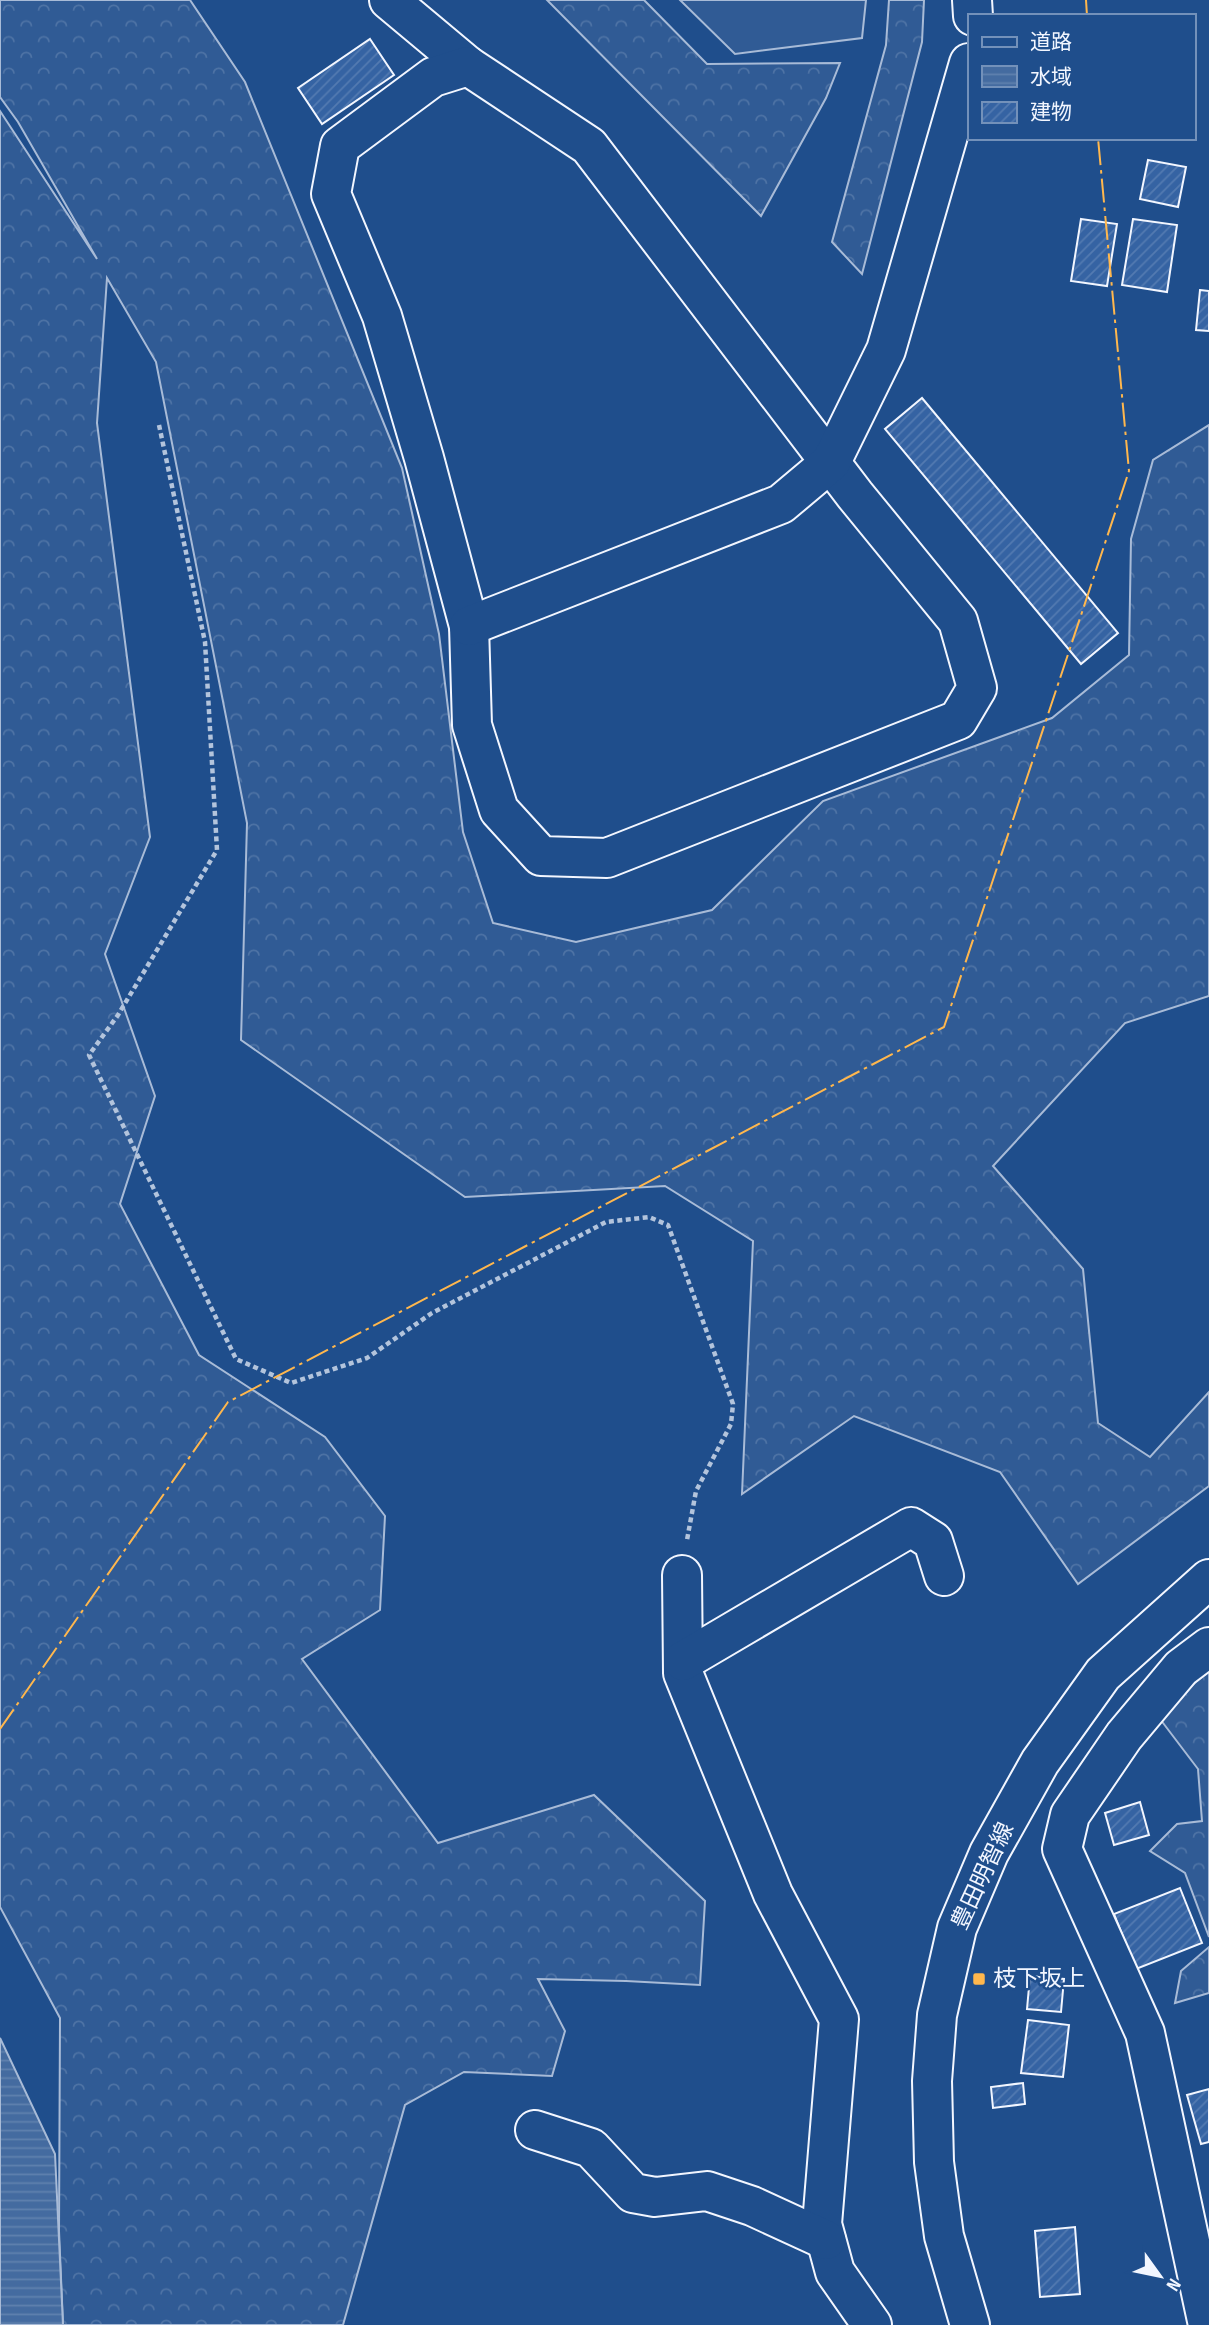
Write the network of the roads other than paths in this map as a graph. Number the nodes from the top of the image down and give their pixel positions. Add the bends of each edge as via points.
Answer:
1 (390, 0) edge
2 (468, 66) junction
3 (968, 66) edge
4 (831, 462) junction
5 (469, 626) junction
6 (682, 1575) road end
7 (944, 1576) dead end
8 (1209, 1579) edge
9 (1209, 1647) edge
10 (683, 1661) junction
11 (535, 2130) dead end
12 (826, 2240) junction
13 (1207, 2306) edge
14 (872, 2325) edge
15 (970, 2325) edge

1 - 2 street
2 - 4 street via 589,146
2 - 5 street via 433,76 340,146 331,194 382,316
3 - 4 street via 886,350
4 - 5 street via 781,504
4 - 5 street via 958,621 977,688 958,720 607,858 541,856 499,810 472,725
6 - 10 street
7 - 10 street via 933,1541 911,1528
8 - 15 street, 豊田明智線 via 1104,1674 1087,1696 1040,1762 989,1853 957,1928 937,2015 932,2081 934,2162 944,2236
9 - 13 street via 1181,1668 1124,1736 1070,1815 1062,1849 1146,2033
10 - 12 street via 683,1674 773,1894 839,2019 822,2224
11 - 12 street via 591,2148 633,2193 655,2197 707,2191
12 - 14 street via 835,2272

